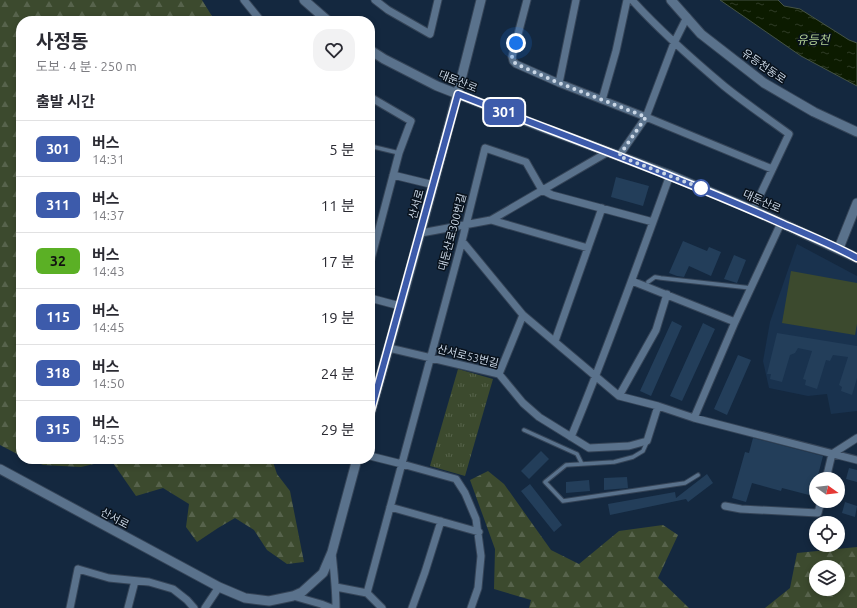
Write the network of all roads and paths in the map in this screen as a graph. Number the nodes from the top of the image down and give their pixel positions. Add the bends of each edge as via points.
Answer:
1 (244, 0) edge
2 (304, 0) edge
3 (375, 0) edge
4 (438, 0) edge
5 (481, 0) edge
6 (527, 0) edge
7 (576, 0) edge
8 (627, 0) edge
9 (632, 0) edge
10 (671, 0) edge
11 (257, 16) edge
12 (322, 16) edge
13 (687, 17) junction
14 (674, 43) junction
15 (375, 54) edge
16 (559, 83) junction
17 (458, 94) junction
18 (375, 100) edge
19 (602, 100) junction
20 (646, 117) junction
21 (857, 132) edge
22 (375, 147) edge
23 (608, 152) junction
24 (399, 153) junction
25 (619, 156) junction
26 (772, 169) junction
27 (393, 175) junction
28 (670, 175) junction
29 (434, 185) junction
30 (542, 190) junction
31 (857, 203) edge
32 (602, 208) junction
33 (753, 210) junction
34 (491, 220) junction
35 (653, 222) junction
36 (781, 223) junction
37 (466, 226) junction
38 (421, 233) junction
39 (462, 241) junction
40 (375, 244) edge
41 (588, 248) junction
42 (839, 248) junction
43 (857, 258) edge
44 (632, 281) junction
45 (648, 282) dead end
46 (751, 288) junction
47 (667, 294) junction
48 (375, 299) edge
49 (400, 306) junction
50 (523, 315) junction
51 (735, 322) junction
52 (555, 341) junction
53 (388, 348) junction
54 (430, 358) junction
55 (499, 374) junction
56 (596, 376) junction
57 (375, 396) edge
58 (619, 396) junction
59 (658, 406) junction
60 (694, 418) junction
61 (524, 430) dead end
62 (571, 437) junction
63 (857, 438) edge
64 (647, 441) junction
65 (832, 454) junction
66 (375, 457) edge
67 (857, 460) edge
68 (356, 464) edge
69 (402, 464) junction
70 (582, 464) junction
71 (0, 469) edge
72 (828, 472) edge
73 (698, 475) dead end
74 (725, 506) dead end
75 (390, 507) junction
76 (819, 508) edge
77 (441, 521) junction
78 (479, 532) junction
79 (332, 552) junction
80 (135, 580) junction
81 (336, 586) junction
82 (219, 587) junction
83 (366, 593) junction
84 (293, 596) junction
85 (70, 608) edge
86 (128, 608) edge
87 (194, 608) edge
88 (205, 608) edge
89 (331, 608) edge
90 (336, 608) edge
91 (382, 608) edge
92 (412, 608) edge
93 (471, 608) edge

1 - 11 street
2 - 12 main road
3 - 4 street via 430,34
5 - 17 main road, 산서로
6 - 16 street via 513,61
7 - 16 street
8 - 19 street
9 - 14 street
10 - 13 main road, 유등천동로
13 - 14 street
13 - 21 main road, 유등천동로 via 701,34 764,84
14 - 20 street
14 - 26 street via 725,87 789,134
15 - 17 main road, 대둔산로 via 437,86
16 - 19 street
17 - 23 main road, 대둔산로
17 - 29 main road, 산서로
18 - 24 street via 411,121
19 - 20 street
20 - 25 street
20 - 26 street
22 - 24 lane
23 - 25 main road, 대둔산로
23 - 30 street
24 - 27 street
25 - 28 main road, 대둔산로
26 - 33 street
27 - 29 street
27 - 40 street
28 - 33 main road, 대둔산로
28 - 35 street
29 - 38 main road, 산서로
30 - 32 street
30 - 34 street
30 - 37 street, 대둔산로300번길 via 526,162 485,148
31 - 42 main road
32 - 35 street
32 - 41 street
33 - 36 main road, 대둔산로
34 - 37 street
34 - 41 street
35 - 44 street
36 - 42 main road, 대둔산로
36 - 46 street
37 - 38 street
37 - 39 street, 대둔산로300번길
38 - 49 main road, 산서로
39 - 50 street
39 - 54 street, 대둔산로300번길
41 - 52 street
42 - 43 main road, 대둔산로
44 - 47 street
44 - 56 street
45 - 46 lane via 655,277
46 - 51 street
47 - 51 street
47 - 58 street via 656,330
48 - 49 street
49 - 53 main road, 산서로
50 - 52 street
50 - 55 street
51 - 60 street
52 - 56 street
53 - 54 street, 산서로53번길
53 - 57 main road, 산서로
54 - 55 street, 산서로53번길
54 - 69 street, 대둔산로300번길
55 - 62 street, 산서로53번길 via 528,408
56 - 58 street
56 - 62 street
58 - 59 street
59 - 60 street
59 - 64 street
60 - 65 street
61 - 70 lane via 577,454
62 - 64 street, 산서로53번길 via 589,448 628,446
63 - 65 street
64 - 70 lane via 643,451 632,457 614,462
65 - 67 street
65 - 72 street
66 - 69 street
68 - 79 main road, 산서로
69 - 75 street, 대둔산로300번길
69 - 78 street via 456,480 465,493
70 - 73 lane via 566,465 545,482 563,501 685,483
71 - 82 main road, 산서로
74 - 76 street via 818,513
75 - 77 street
75 - 83 street, 대둔산로300번길
77 - 78 street
77 - 92 street
78 - 93 street via 481,556 478,588
79 - 81 street
79 - 84 main road, 산서로 via 323,573 302,592
80 - 85 street via 109,578 78,569
80 - 86 street
80 - 87 street via 174,588
81 - 83 street
81 - 90 street
82 - 84 main road, 산서로 via 245,598 269,601
82 - 88 street
83 - 91 street
84 - 89 street

